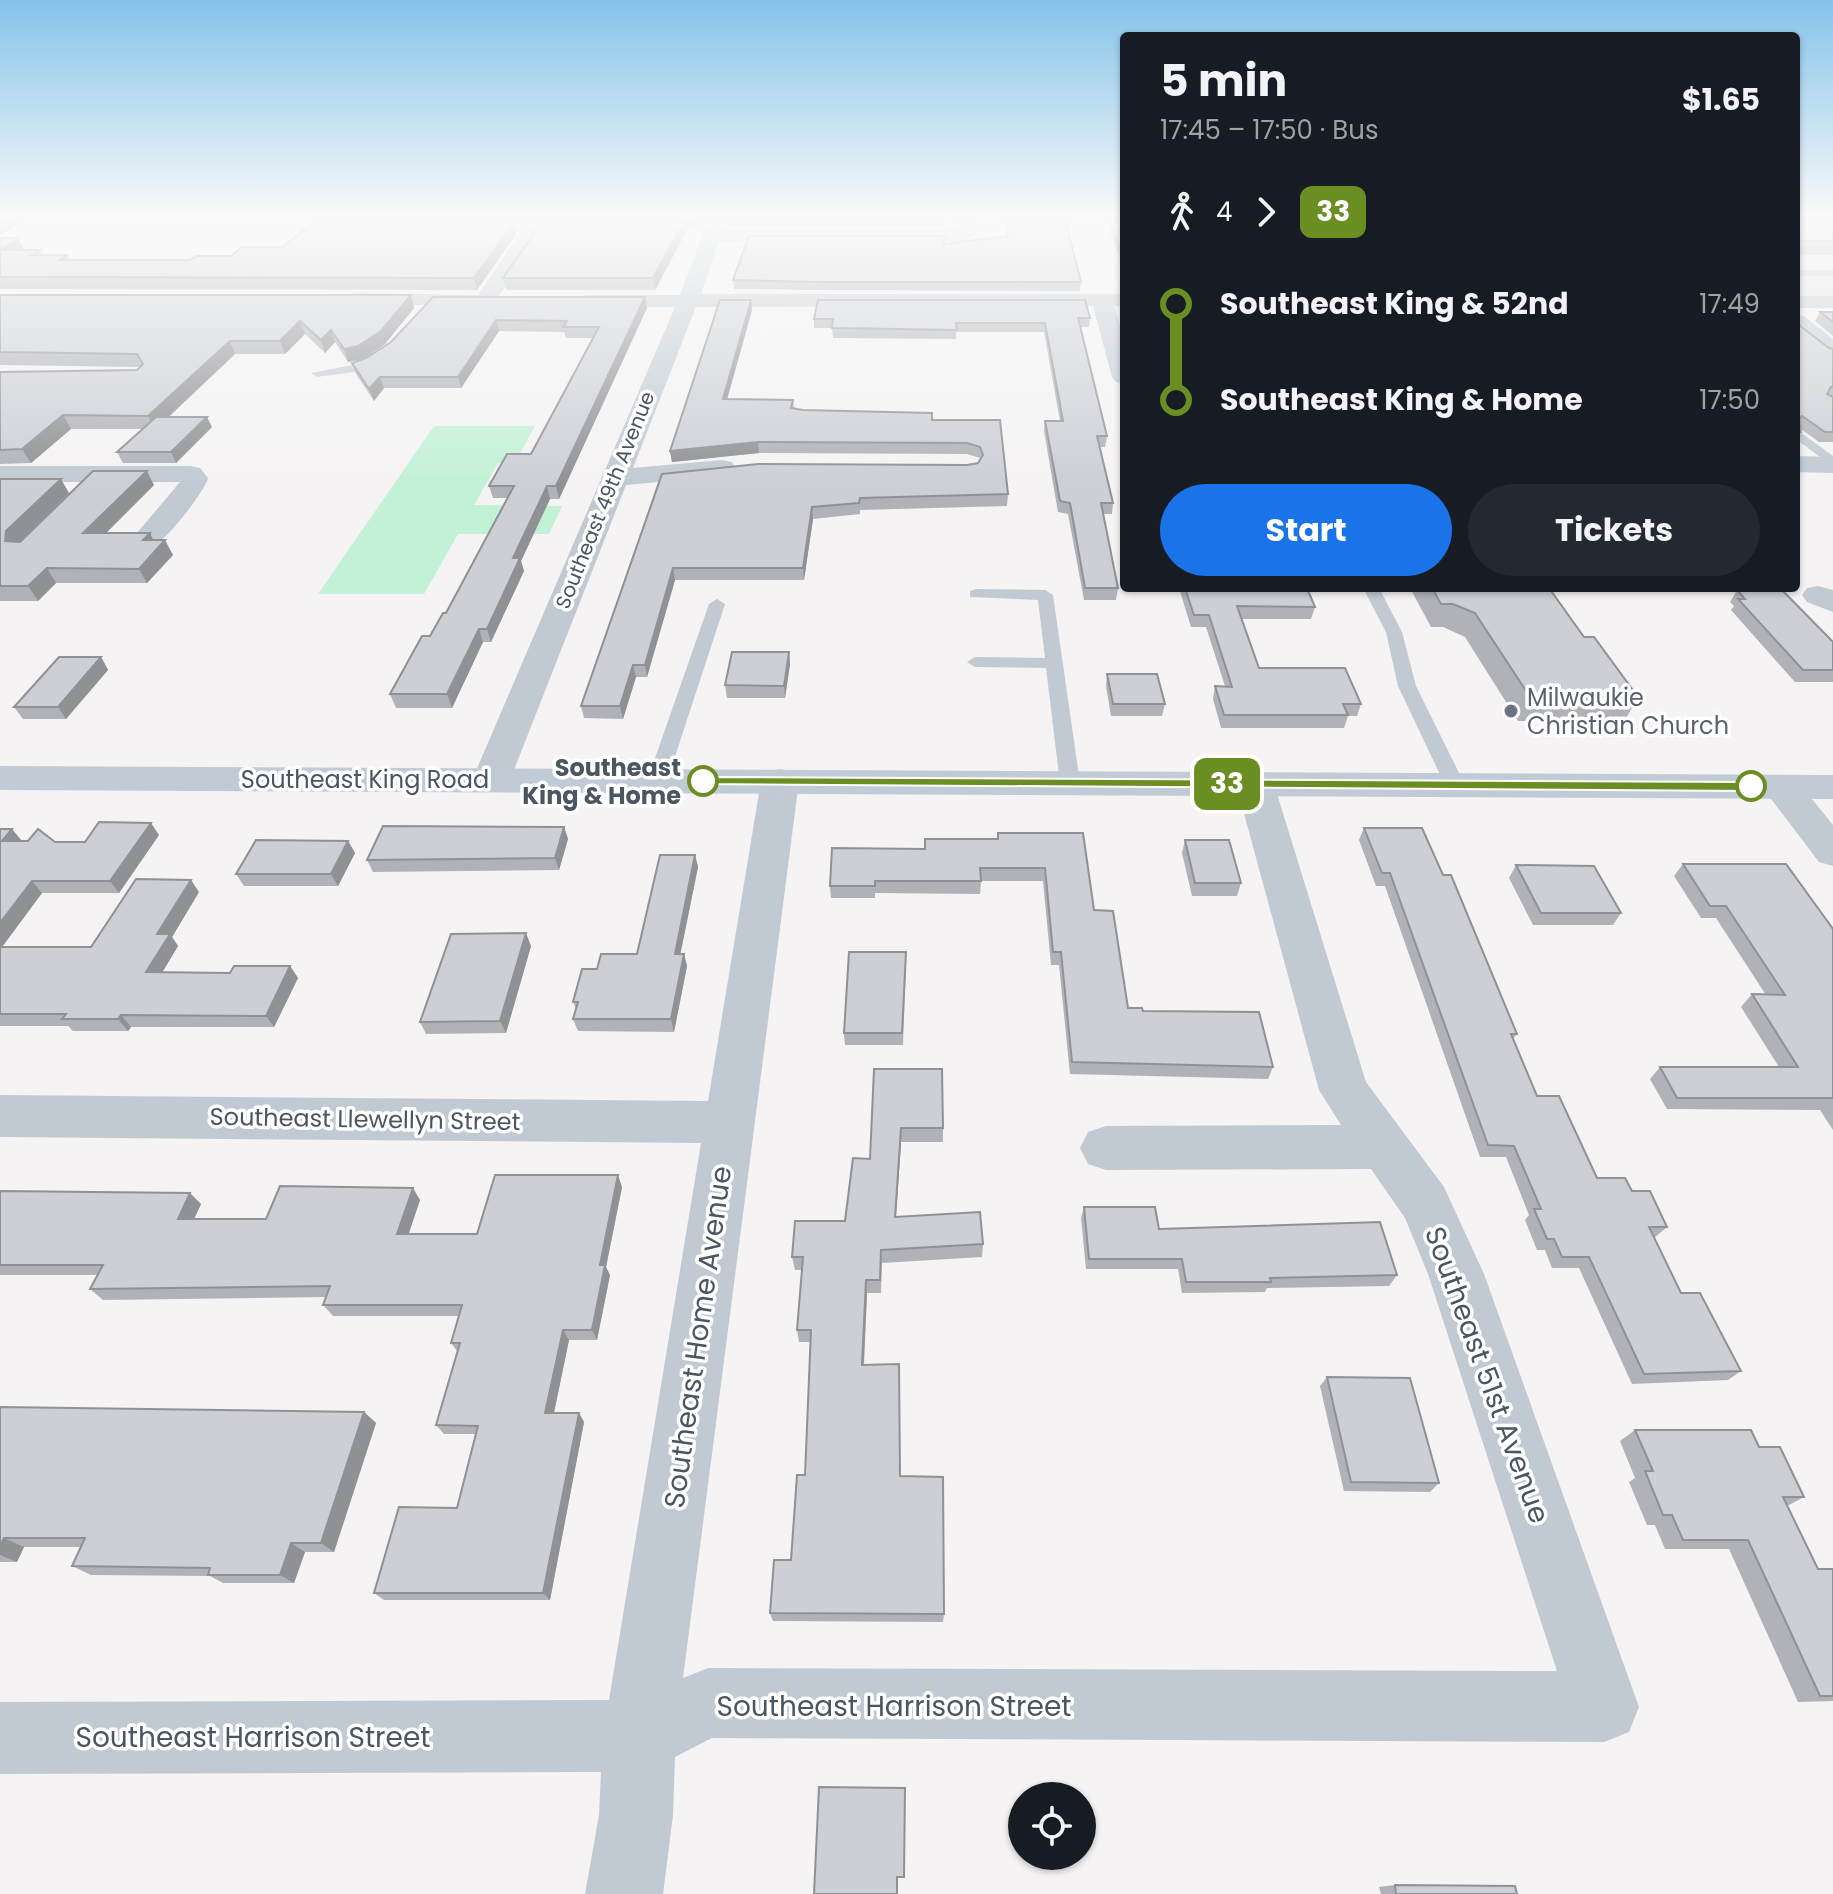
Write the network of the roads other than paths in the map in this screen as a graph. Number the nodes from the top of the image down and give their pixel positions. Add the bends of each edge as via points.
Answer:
1 (685, 308) edge
2 (1114, 308) edge
3 (1800, 324) edge
4 (1120, 349) edge
5 (1833, 350) edge
6 (386, 351) edge
7 (317, 373) dead end
8 (1800, 436) edge
9 (1800, 464) edge
10 (1833, 464) edge
11 (744, 466) edge
12 (0, 474) edge
13 (613, 478) junction
14 (152, 533) edge
15 (1373, 592) edge
16 (976, 594) dead end
17 (717, 604) dead end
18 (975, 662) dead end
19 (1054, 663) junction
20 (0, 778) edge
21 (491, 780) junction
22 (657, 781) junction
23 (780, 781) junction
24 (1070, 783) junction
25 (1255, 784) junction
26 (1455, 785) junction
27 (1781, 787) junction
28 (1833, 787) edge
29 (1833, 852) edge
30 (0, 1116) edge
31 (729, 1122) junction
32 (1384, 1147) junction
33 (1106, 1148) dead end
34 (1604, 1707) joint
35 (639, 1736) junction
36 (0, 1738) edge
37 (624, 1894) edge

1 - 13 street, Southeast 49th Avenue
2 - 4 street
3 - 5 street
6 - 7 lane via 366,366
8 - 10 lane
9 - 10 street
11 - 13 street
12 - 14 street via 96,479 190,474 193,485
13 - 21 street, Southeast 49th Avenue
15 - 26 lane via 1394,632 1407,686
16 - 19 lane via 1045,595
17 - 22 lane
18 - 19 lane
19 - 24 lane
20 - 21 main road, Southeast King Road
21 - 22 main road, Southeast King Road
22 - 23 main road, Southeast King Road
23 - 24 main road, Southeast King Road
23 - 31 street, Southeast Home Avenue
24 - 25 main road, Southeast King Road
25 - 26 main road, Southeast King Road
25 - 32 street, Southeast 51st Avenue via 1344,1090
26 - 27 main road, Southeast King Road
27 - 28 main road, Southeast King Road
27 - 29 street
30 - 31 street, Southeast Llewellyn Street
31 - 35 street, Southeast Home Avenue
32 - 33 street
32 - 34 street, Southeast 51st Avenue via 1425,1204 1456,1274
34 - 35 street, Southeast Harrison Street via 708,1703
35 - 36 street, Southeast Harrison Street
35 - 37 street, Southeast Home Avenue via 636,1815

